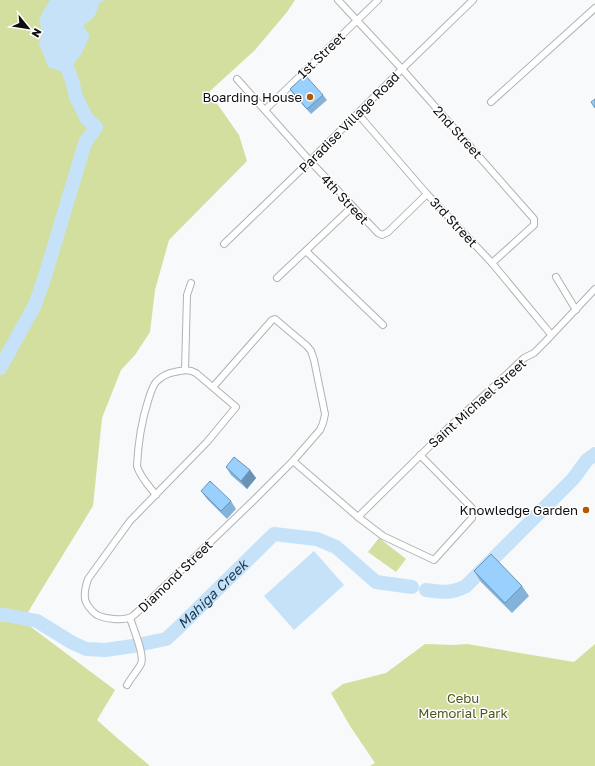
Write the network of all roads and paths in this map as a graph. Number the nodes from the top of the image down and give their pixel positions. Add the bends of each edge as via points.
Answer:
1 (338, 0) edge
2 (378, 0) edge
3 (473, 0) edge
4 (595, 8) edge
5 (356, 20) junction
6 (402, 69) junction
7 (237, 79) dead end
8 (491, 102) dead end
9 (265, 110) junction
10 (358, 114) junction
11 (310, 161) junction
12 (427, 194) junction
13 (352, 207) junction
14 (224, 244) dead end
15 (306, 251) junction
16 (492, 263) junction
17 (556, 277) dead end
18 (277, 278) dead end
19 (190, 283) dead end
20 (595, 289) edge
21 (576, 310) junction
22 (383, 326) dead end
23 (549, 332) dead end
24 (185, 370) junction
25 (213, 387) junction
26 (420, 455) junction
27 (293, 461) junction
28 (156, 495) junction
29 (358, 517) junction
30 (130, 618) junction
31 (126, 685) dead end

1 - 5 street, 2nd Street
2 - 5 street, 1st Street
3 - 6 street, Paradise Village Road
4 - 8 street
5 - 6 street, 2nd Street
5 - 9 street, 1st Street
6 - 10 street, Paradise Village Road
6 - 16 street, 2nd Street via 534,219 534,225
7 - 9 street, 4th Street
9 - 11 street, 4th Street
10 - 11 street, Paradise Village Road
10 - 12 street, 3rd Street
11 - 13 street, 4th Street
11 - 14 street, Paradise Village Road
12 - 13 street, 4th Street via 382,235
12 - 16 street, 3rd Street
13 - 15 street
15 - 18 street
15 - 22 street
16 - 23 street, 3rd Street
17 - 21 street
19 - 24 street via 187,295
20 - 21 street, Saint Michael Street
21 - 26 street, Saint Michael Street via 534,353 524,358
24 - 25 street via 196,373
24 - 28 street via 163,376 155,383 142,420 138,472
25 - 27 street, Diamond Street via 273,319 307,346 314,360 325,414 320,430
25 - 28 street, Diamond Street via 236,406 236,409
26 - 29 street, Saint Michael Street
26 - 29 street via 472,508 472,518 434,560 383,536
27 - 29 street
27 - 30 street, Diamond Street
28 - 30 street, Diamond Street via 130,521 85,588 84,598 97,614 108,618
30 - 31 street via 142,659

